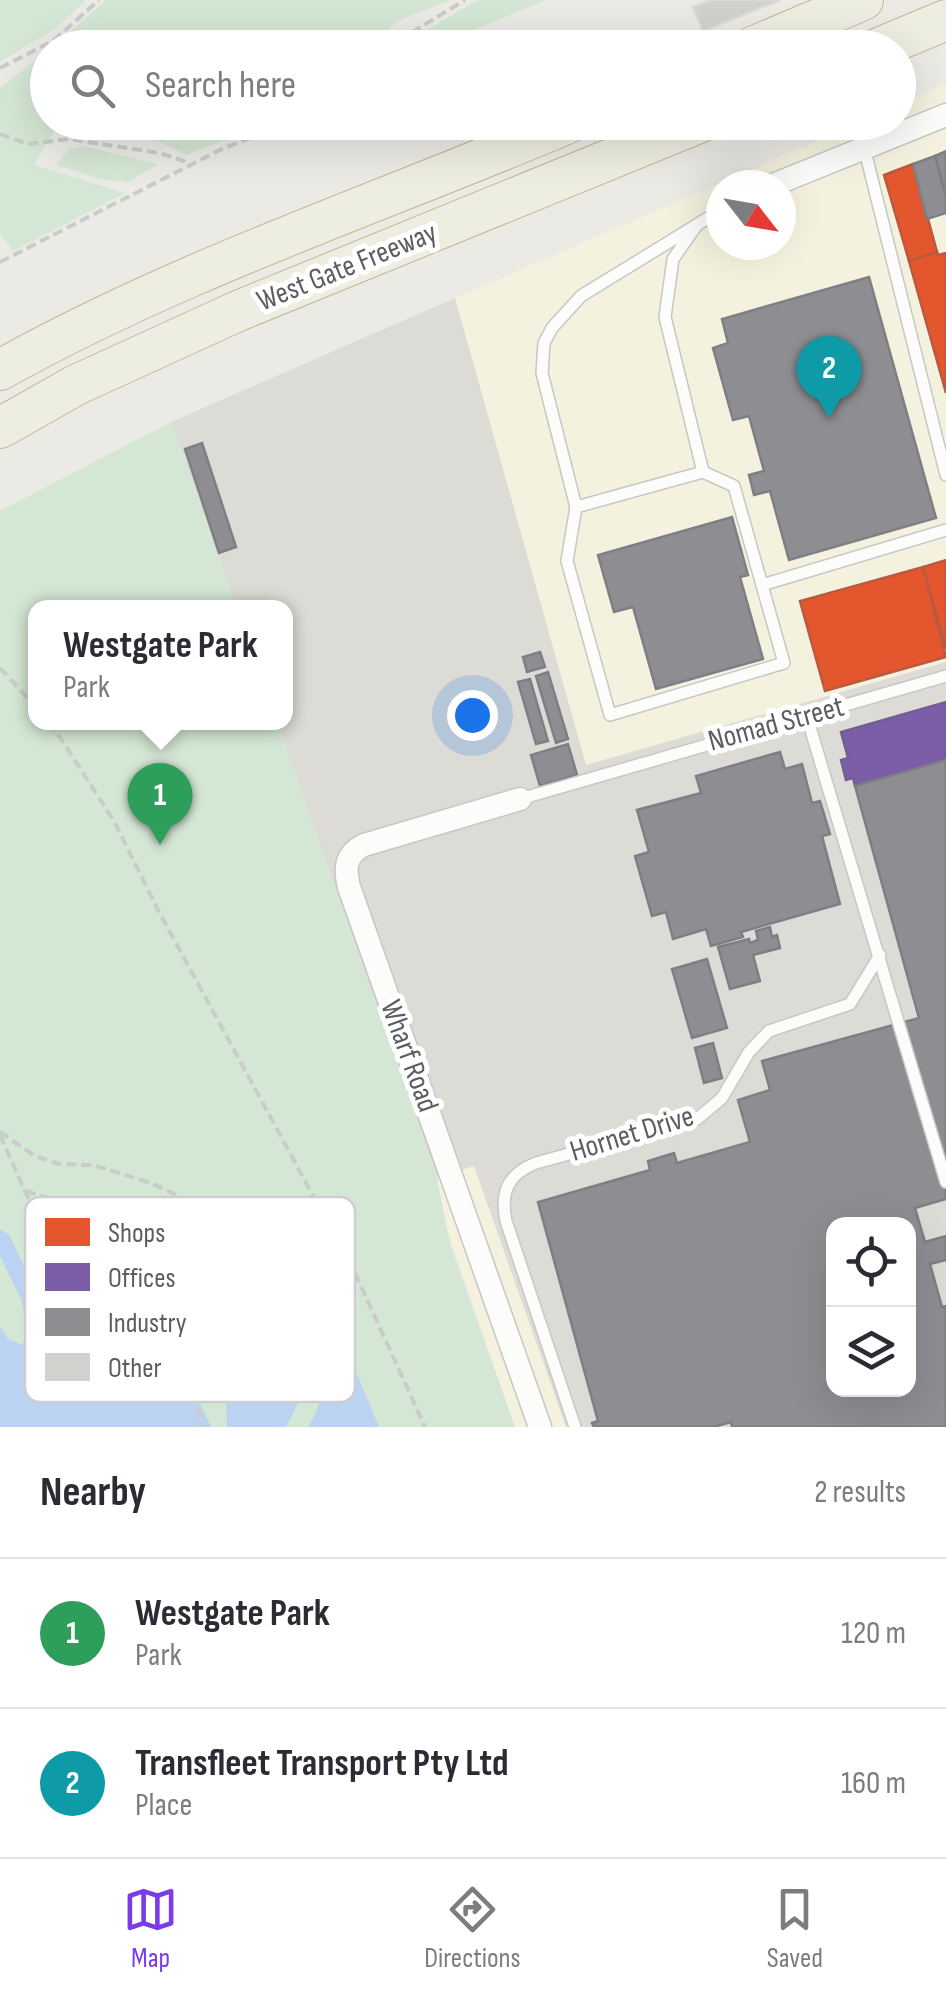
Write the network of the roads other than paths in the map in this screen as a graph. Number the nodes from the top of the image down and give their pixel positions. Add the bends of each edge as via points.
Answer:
1 (862, 0) edge
2 (946, 20) edge
3 (792, 30) edge
4 (916, 33) edge
5 (946, 116) edge
6 (916, 127) edge
7 (527, 140) edge
8 (657, 140) edge
9 (883, 140) edge
10 (864, 147) junction
11 (796, 175) edge
12 (706, 219) edge
13 (697, 225) junction
14 (0, 370) edge
15 (0, 428) edge
16 (703, 472) junction
17 (946, 476) edge
18 (576, 506) junction
19 (946, 530) edge
20 (762, 585) junction
21 (946, 676) edge
22 (807, 717) junction
23 (520, 799) joint
24 (880, 955) junction
25 (946, 1182) edge
26 (540, 1427) edge
27 (575, 1427) edge

1 - 3 highway
2 - 4 highway
5 - 6 street
7 - 14 highway, West Gate Freeway via 219,265
8 - 15 highway, West Gate Freeway via 238,311 76,385
9 - 10 street
10 - 11 street
10 - 17 lane
12 - 13 lane
13 - 16 lane via 674,258 665,317
13 - 18 lane via 581,296 544,343 542,373
16 - 18 lane
16 - 20 lane via 734,486
18 - 20 lane via 568,561 610,715 784,663
19 - 20 lane
21 - 22 lane, Nomad Street
22 - 23 lane, Nomad Street
22 - 24 lane
23 - 26 street, Wharf Road via 364,844 349,856 346,870
24 - 25 lane
24 - 27 lane, Hornet Drive via 850,1004 769,1030 722,1098 697,1118 536,1163 507,1185 506,1221

